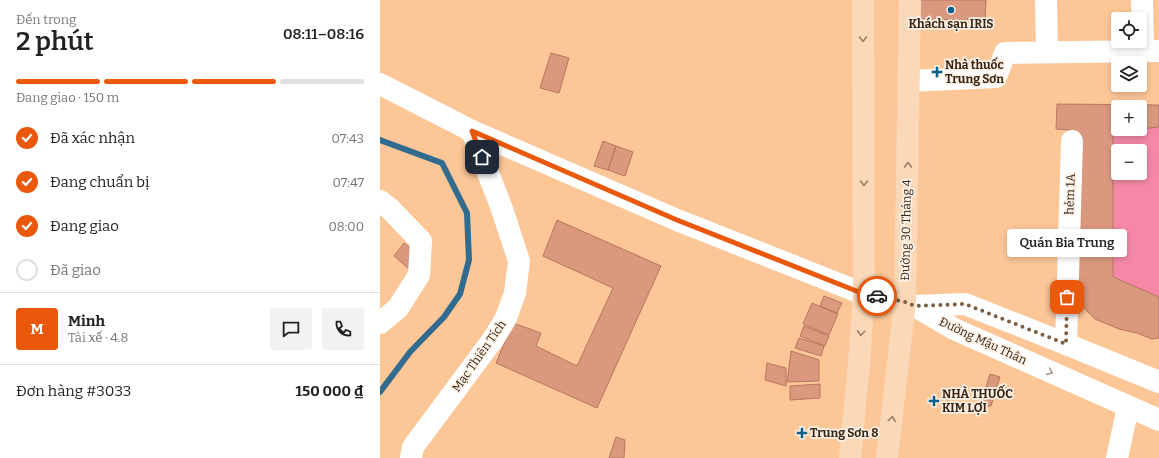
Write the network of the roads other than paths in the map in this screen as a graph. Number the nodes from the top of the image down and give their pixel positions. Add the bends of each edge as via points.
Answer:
1 (863, 0) edge
2 (910, 0) edge
3 (1046, 0) edge
4 (1142, 0) edge
5 (1151, 51) edge
6 (1047, 52) junction
7 (909, 81) junction
8 (380, 84) edge
9 (472, 131) junction
10 (1072, 141) dead end
11 (380, 201) edge
12 (864, 294) junction
13 (910, 304) junction
14 (380, 323) edge
15 (1066, 344) junction
16 (1116, 364) junction
17 (1159, 382) edge
18 (1105, 396) junction
19 (1128, 407) junction
20 (1159, 420) edge
21 (411, 458) edge
22 (850, 458) edge
23 (887, 458) edge
24 (1117, 458) edge

1 -> 12 main road
2 - 7 main road, Đường 30 Tháng 4
3 - 6 street
4 - 5 street
5 - 6 street
6 - 7 street via 1005,53 996,77
13 -> 7 main road, Đường 30 Tháng 4
8 - 9 street
9 - 12 street via 677,220
9 - 21 street, Mạc Thiên Tích via 519,261 515,293 506,318 494,338 414,447
10 - 15 street, hẻm 1A
11 - 14 street via 421,241 419,275 398,308
12 - 13 main road
12 -> 22 main road
13 - 15 street, Đường Mậu Thân via 965,304
13 -> 18 street, Đường Mậu Thân via 954,329
23 -> 13 main road, Đường 30 Tháng 4
15 - 16 street, Đường Mậu Thân
16 - 17 street, Đường Mậu Thân
16 - 18 street
18 - 19 street, Đường Mậu Thân
19 - 20 street, Đường Mậu Thân
19 - 24 street

